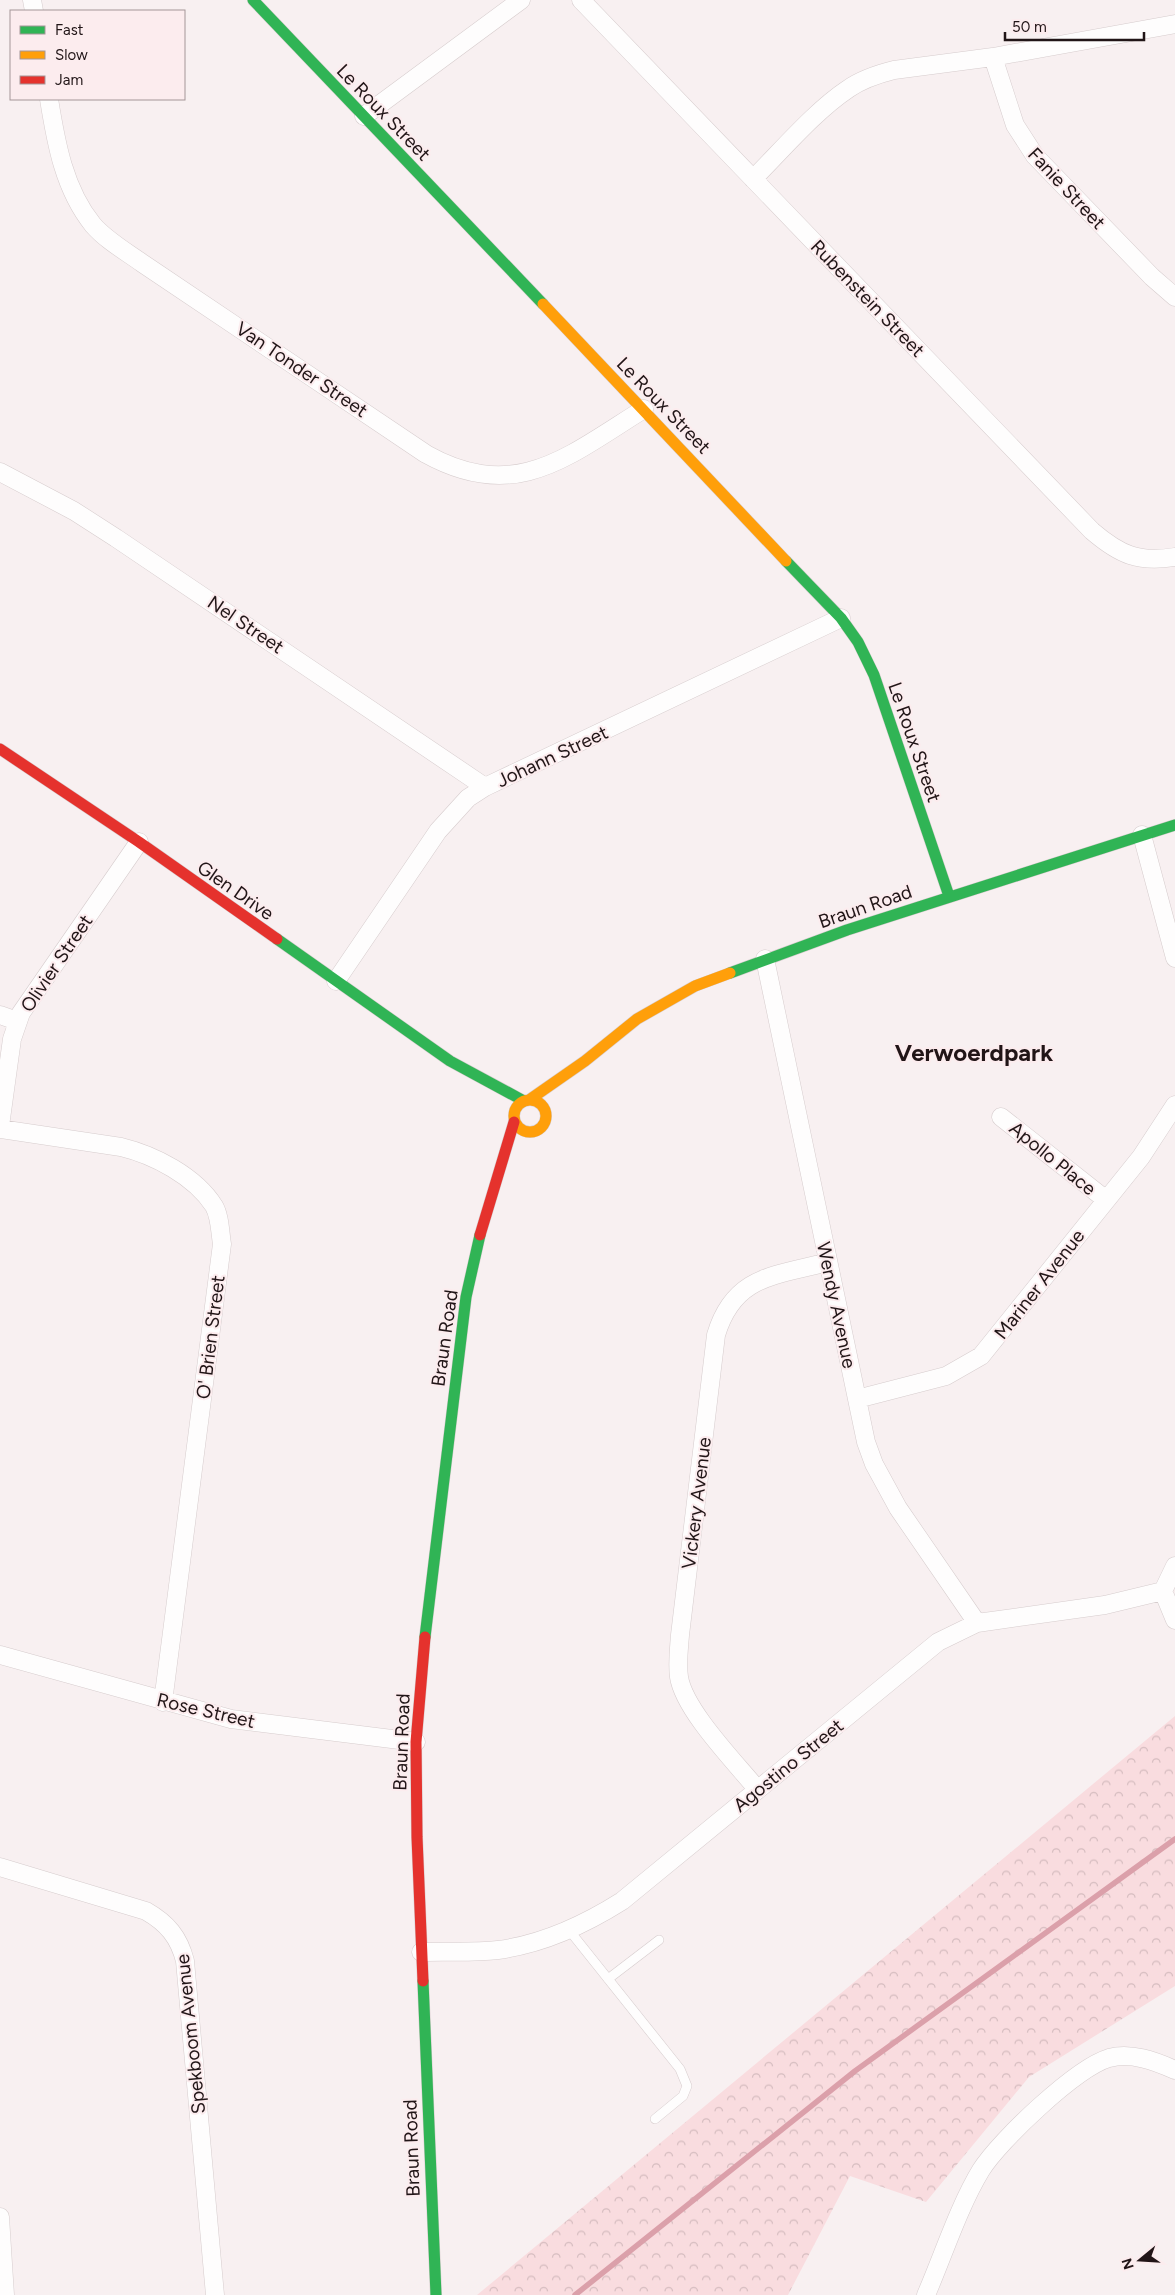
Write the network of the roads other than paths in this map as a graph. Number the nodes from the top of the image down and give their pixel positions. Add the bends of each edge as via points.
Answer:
1 (253, 0) edge
2 (521, 0) edge
3 (581, 0) edge
4 (1175, 24) edge
5 (993, 57) junction
6 (49, 100) edge
7 (364, 116) junction
8 (753, 179) junction
9 (1175, 296) edge
10 (644, 409) junction
11 (0, 472) edge
12 (1175, 557) edge
13 (841, 618) junction
14 (0, 749) edge
15 (485, 787) junction
16 (1175, 825) edge
17 (1142, 835) junction
18 (139, 842) junction
19 (949, 896) junction
20 (1175, 958) edge
21 (764, 959) junction
22 (336, 981) junction
23 (0, 1016) edge
24 (17, 1021) junction
25 (450, 1061) junction
26 (585, 1061) junction
27 (492, 1098) dead end
28 (527, 1101) junction
29 (1175, 1106) edge
30 (511, 1116) junction
31 (546, 1116) junction
32 (1001, 1116) dead end
33 (0, 1128) edge
34 (516, 1157) dead end
35 (493, 1196) junction
36 (1105, 1199) junction
37 (828, 1262) junction
38 (857, 1399) junction
39 (1175, 1566) edge
40 (1163, 1591) junction
41 (1175, 1620) edge
42 (977, 1623) junction
43 (0, 1655) edge
44 (163, 1702) junction
45 (416, 1742) junction
46 (757, 1789) junction
47 (0, 1867) edge
48 (569, 1930) junction
49 (659, 1940) dead end
50 (421, 1952) junction
51 (608, 1979) junction
52 (1175, 2070) edge
53 (655, 2119) dead end
54 (0, 2216) edge
55 (5, 2295) edge
56 (215, 2295) edge
57 (436, 2295) edge
58 (926, 2295) edge

1 - 7 street, Le Roux Street
2 - 7 street
3 - 8 street, Rubenstein Street
4 - 5 street
5 - 8 street via 894,70 858,82 829,104
5 - 9 street, Fanie Street via 1015,125 1035,156 1152,277
6 - 10 street, Van Tonder Street via 59,156 68,184 94,225 111,242 447,466 489,476 544,468
7 - 10 street, Le Roux Street
8 - 12 street, Rubenstein Street via 1092,531 1124,554 1142,559
10 - 13 street, Le Roux Street
11 - 15 street, Nel Street via 74,511 116,538
13 - 15 street, Johann Street
13 - 19 street, Le Roux Street via 874,674
14 - 18 street, Glen Drive
15 - 22 street, Johann Street via 461,804 438,831
16 - 17 street, Braun Road
17 - 19 street, Braun Road
17 - 20 street
18 - 22 street, Glen Drive
18 - 24 street, Olivier Street
19 - 21 street, Braun Road
21 - 26 street, Braun Road via 664,1002 637,1019
21 - 37 street, Wendy Avenue
22 - 25 street, Glen Drive
23 - 24 street
24 - 33 street, Olivier Street via 9,1055
25 - 27 street, Glen Drive
25 - 28 street, Glen Drive
26 - 28 street, Braun Road
26 - 31 street, Braun Road
28 - 30 street via 516,1107
28 - 31 street via 539,1103
29 - 36 street, Mariner Avenue via 1154,1140
30 - 31 street via 528,1137 540,1130
30 - 35 street, Braun Road
32 - 36 street, Apollo Place
33 - 44 street, O' Brien Street via 138,1151 191,1182 215,1207 222,1244
34 - 35 street, Braun Road
35 - 45 street, Braun Road via 466,1297 426,1627
36 - 38 street, Mariner Avenue via 981,1356 958,1372
37 - 38 street, Wendy Avenue
37 - 46 street, Vickery Avenue via 755,1283 741,1291 722,1316 716,1335 680,1635 679,1678 682,1690 700,1719
38 - 42 street, Wendy Avenue via 874,1464 898,1508
39 - 40 street
40 - 41 street
40 - 42 street, Agostino Street via 1105,1605
42 - 46 street, Agostino Street via 938,1642
43 - 44 street, Rose Street
44 - 45 street, Rose Street via 231,1719
45 - 50 street, Braun Road
46 - 48 street, Agostino Street via 622,1901
47 - 56 street, Spekboom Avenue via 146,1911 159,1918 177,1939 185,1961
48 - 50 street, Agostino Street via 525,1945 497,1950
48 - 51 lane
49 - 51 lane
50 - 57 street, Braun Road
51 - 53 lane via 680,2069 687,2086 683,2096
52 - 58 street via 1141,2058 1110,2058 1082,2071 1006,2138 981,2170
54 - 55 street

